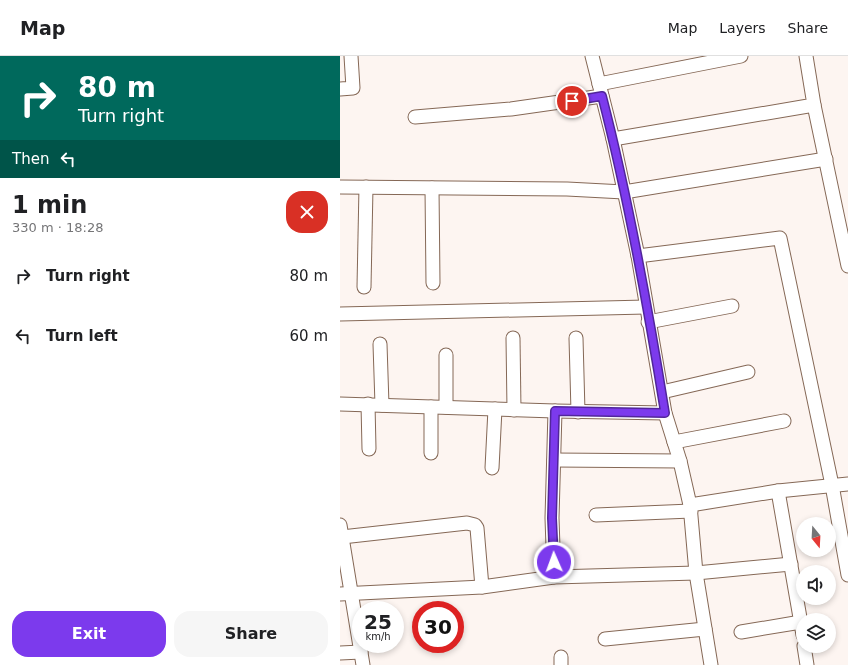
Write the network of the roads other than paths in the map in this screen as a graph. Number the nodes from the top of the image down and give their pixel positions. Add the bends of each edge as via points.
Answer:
1 (351, 56) edge
2 (592, 56) edge
3 (741, 56) edge
4 (806, 56) edge
5 (600, 84) junction
6 (340, 89) edge
7 (602, 96) junction
8 (814, 105) junction
9 (415, 118) dead end
10 (613, 139) junction
11 (826, 159) junction
12 (340, 187) edge
13 (366, 188) junction
14 (432, 188) junction
15 (624, 192) junction
16 (638, 256) junction
17 (848, 266) edge
18 (433, 283) dead end
19 (364, 287) dead end
20 (732, 306) dead end
21 (646, 307) junction
22 (340, 314) edge
23 (648, 322) junction
24 (513, 338) dead end
25 (576, 338) dead end
26 (380, 344) dead end
27 (446, 355) dead end
28 (748, 372) dead end
29 (662, 392) junction
30 (340, 404) edge
31 (368, 404) junction
32 (382, 405) junction
33 (431, 407) junction
34 (446, 407) junction
35 (495, 409) junction
36 (514, 410) junction
37 (555, 411) junction
38 (578, 412) junction
39 (665, 413) junction
40 (784, 422) dead end
41 (674, 442) junction
42 (369, 449) dead end
43 (431, 454) dead end
44 (554, 460) junction
45 (680, 461) junction
46 (492, 468) dead end
47 (848, 484) edge
48 (832, 485) junction
49 (778, 490) junction
50 (690, 508) junction
51 (596, 515) dead end
52 (341, 531) edge
53 (791, 564) junction
54 (696, 573) junction
55 (848, 575) edge
56 (554, 577) junction
57 (482, 586) junction
58 (346, 594) edge
59 (799, 613) edge
60 (352, 617) edge
61 (796, 623) edge
62 (705, 629) junction
63 (742, 632) dead end
64 (605, 639) dead end
65 (352, 652) edge
66 (340, 653) edge
67 (361, 653) edge
68 (805, 653) edge
69 (363, 665) edge
70 (710, 665) edge
71 (807, 665) edge

1 - 6 street via 353,88
2 - 5 street
3 - 5 street
4 - 8 street
5 - 7 street
7 - 9 street via 511,109
7 - 10 street
8 - 10 street
8 - 11 street
10 - 15 street
11 - 15 street
11 - 17 street
12 - 13 street
13 - 14 street
13 - 19 street
14 - 15 street
14 - 18 street
15 - 16 street
16 - 21 street
16 - 48 street via 780,238
20 - 23 street
21 - 22 street
21 - 23 street
23 - 29 street
24 - 36 street
25 - 38 street
26 - 32 street
27 - 34 street
28 - 29 street
29 - 39 street
30 - 31 street
31 - 32 street
31 - 42 street
32 - 33 street
33 - 34 street
33 - 43 street
34 - 35 street
35 - 36 street
35 - 46 street
36 - 37 street
37 - 38 street
37 - 44 street
38 - 39 street
39 - 41 street
40 - 41 street
41 - 45 street
44 - 45 street
44 - 56 street
45 - 50 street
47 - 48 street
48 - 49 street
48 - 55 street
49 - 50 street
49 - 53 street
50 - 51 street
50 - 54 street
52 - 57 street via 472,524 477,528
52 - 58 street
53 - 54 street
53 - 59 street
54 - 56 street
54 - 62 street
56 - 57 street
57 - 58 street
58 - 60 street
61 - 63 street
62 - 64 street
62 - 70 street
65 - 66 street
67 - 69 street
68 - 71 street

